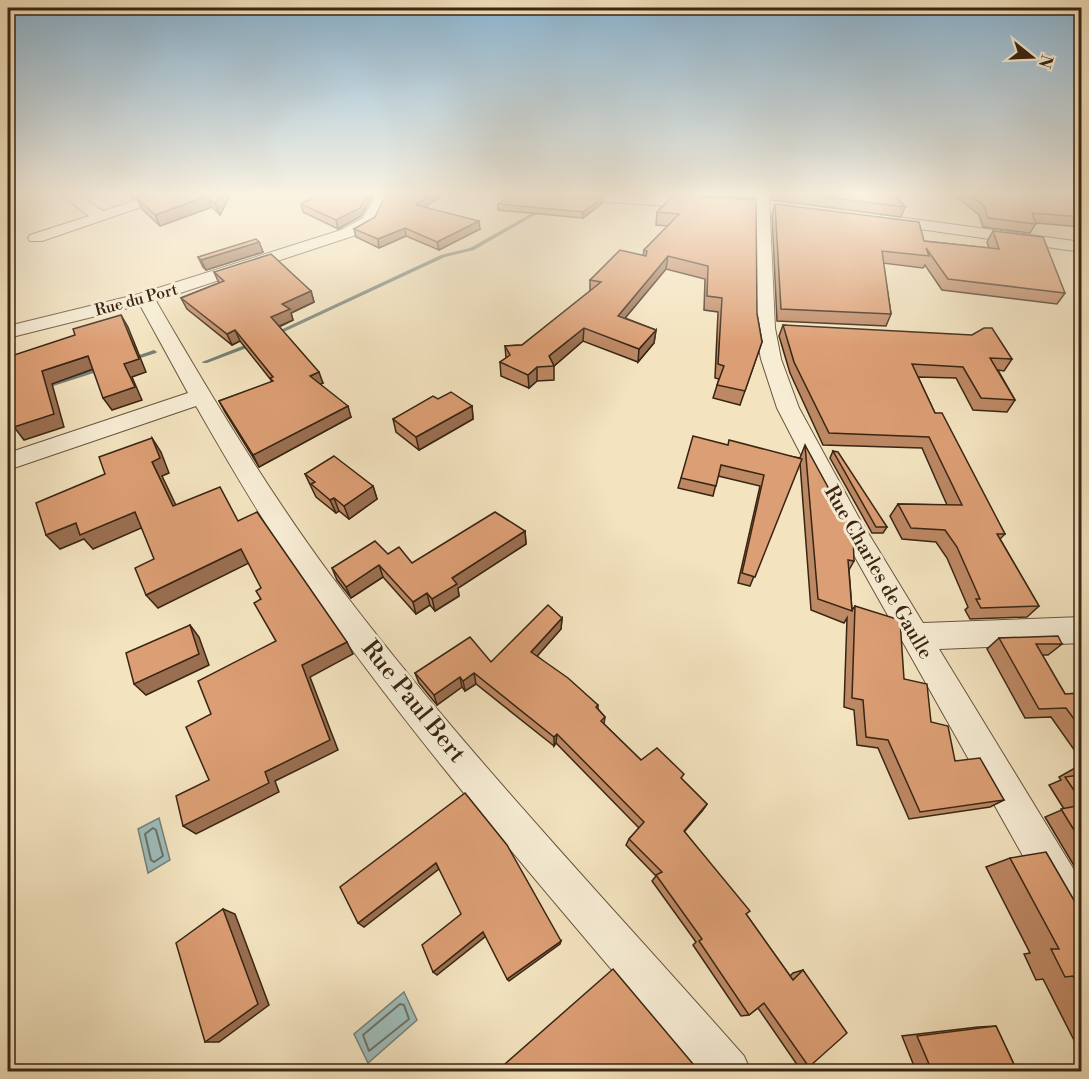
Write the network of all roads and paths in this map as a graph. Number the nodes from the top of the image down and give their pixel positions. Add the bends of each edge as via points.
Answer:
1 (308, 245) edge
2 (767, 245) edge
3 (145, 298) junction
4 (8, 332) edge
5 (200, 397) junction
6 (8, 462) edge
7 (1082, 630) edge
8 (916, 637) junction
9 (1082, 922) edge
10 (728, 1071) edge

1 - 3 street, Rue du Port
2 - 8 street, Rue Charles de Gaulle via 776,328 771,359 788,408
3 - 4 street, Rue du Port
3 - 5 street, Rue Paul Bert
5 - 6 street
5 - 10 street, Rue Paul Bert via 241,466 347,619
7 - 8 street
8 - 9 street, Rue Charles de Gaulle

